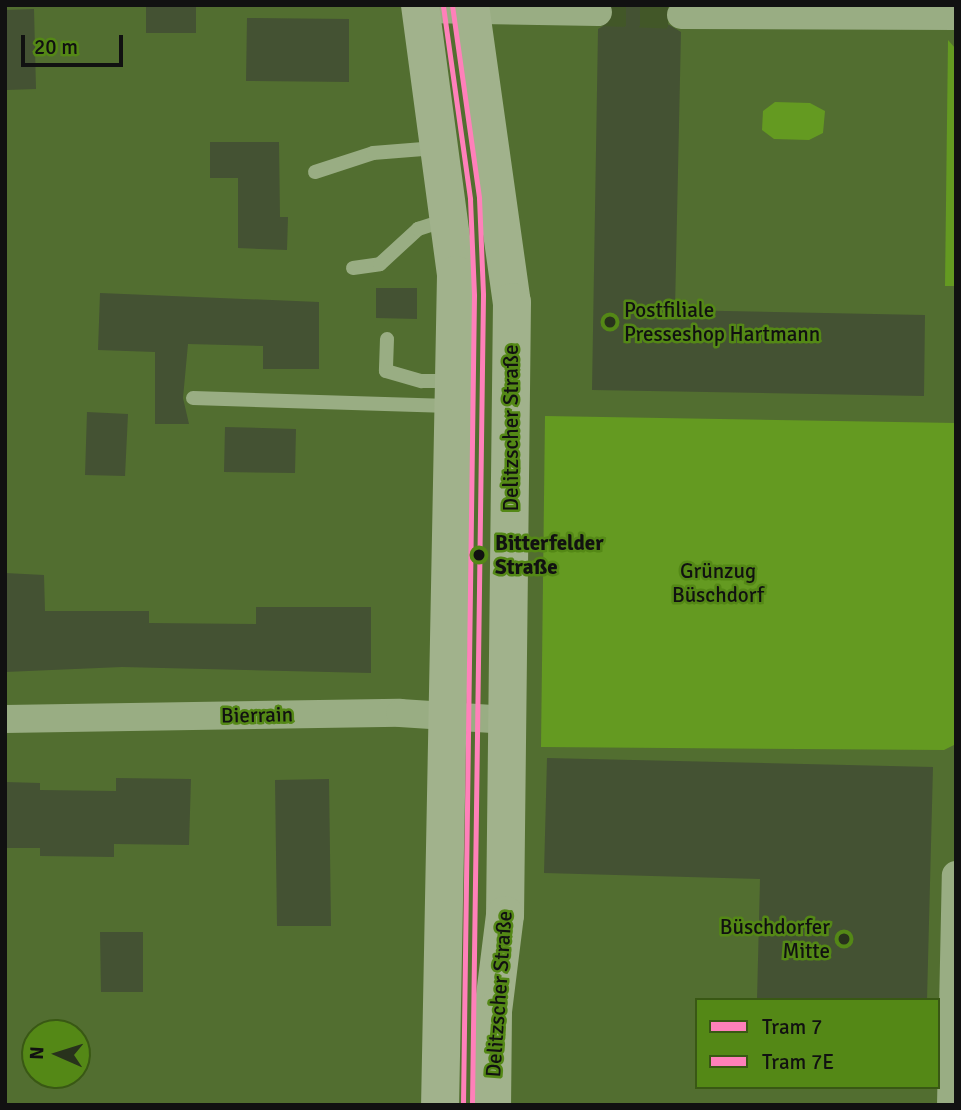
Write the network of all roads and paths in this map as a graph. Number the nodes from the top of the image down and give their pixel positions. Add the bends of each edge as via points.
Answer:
1 (420, 7) edge
2 (470, 8) edge
3 (598, 12) dead end
4 (681, 15) tunnel mouth
5 (956, 16) edge
6 (441, 147) junction
7 (315, 172) dead end
8 (451, 218) junction
9 (353, 268) dead end
10 (387, 339) dead end
11 (454, 394) junction
12 (193, 398) dead end
13 (448, 716) junction
14 (5, 719) edge
15 (508, 720) junction
16 (956, 875) edge
17 (440, 1105) edge
18 (492, 1105) edge
19 (951, 1105) edge

1 - 2 street
1 - 6 main road
2 - 3 street
2 - 15 main road, Delitzscher Straße via 512,302
4 - 5 street
6 - 7 lane via 373,153
6 - 8 main road
8 - 9 lane via 418,229 380,264
8 - 11 main road
10 - 11 lane via 386,371
11 - 12 lane
11 - 13 main road
13 - 14 street, Bierrain
13 - 15 street, Bierrain
13 - 17 main road
15 - 18 main road, Delitzscher Straße via 505,915 493,1012
16 - 19 street

